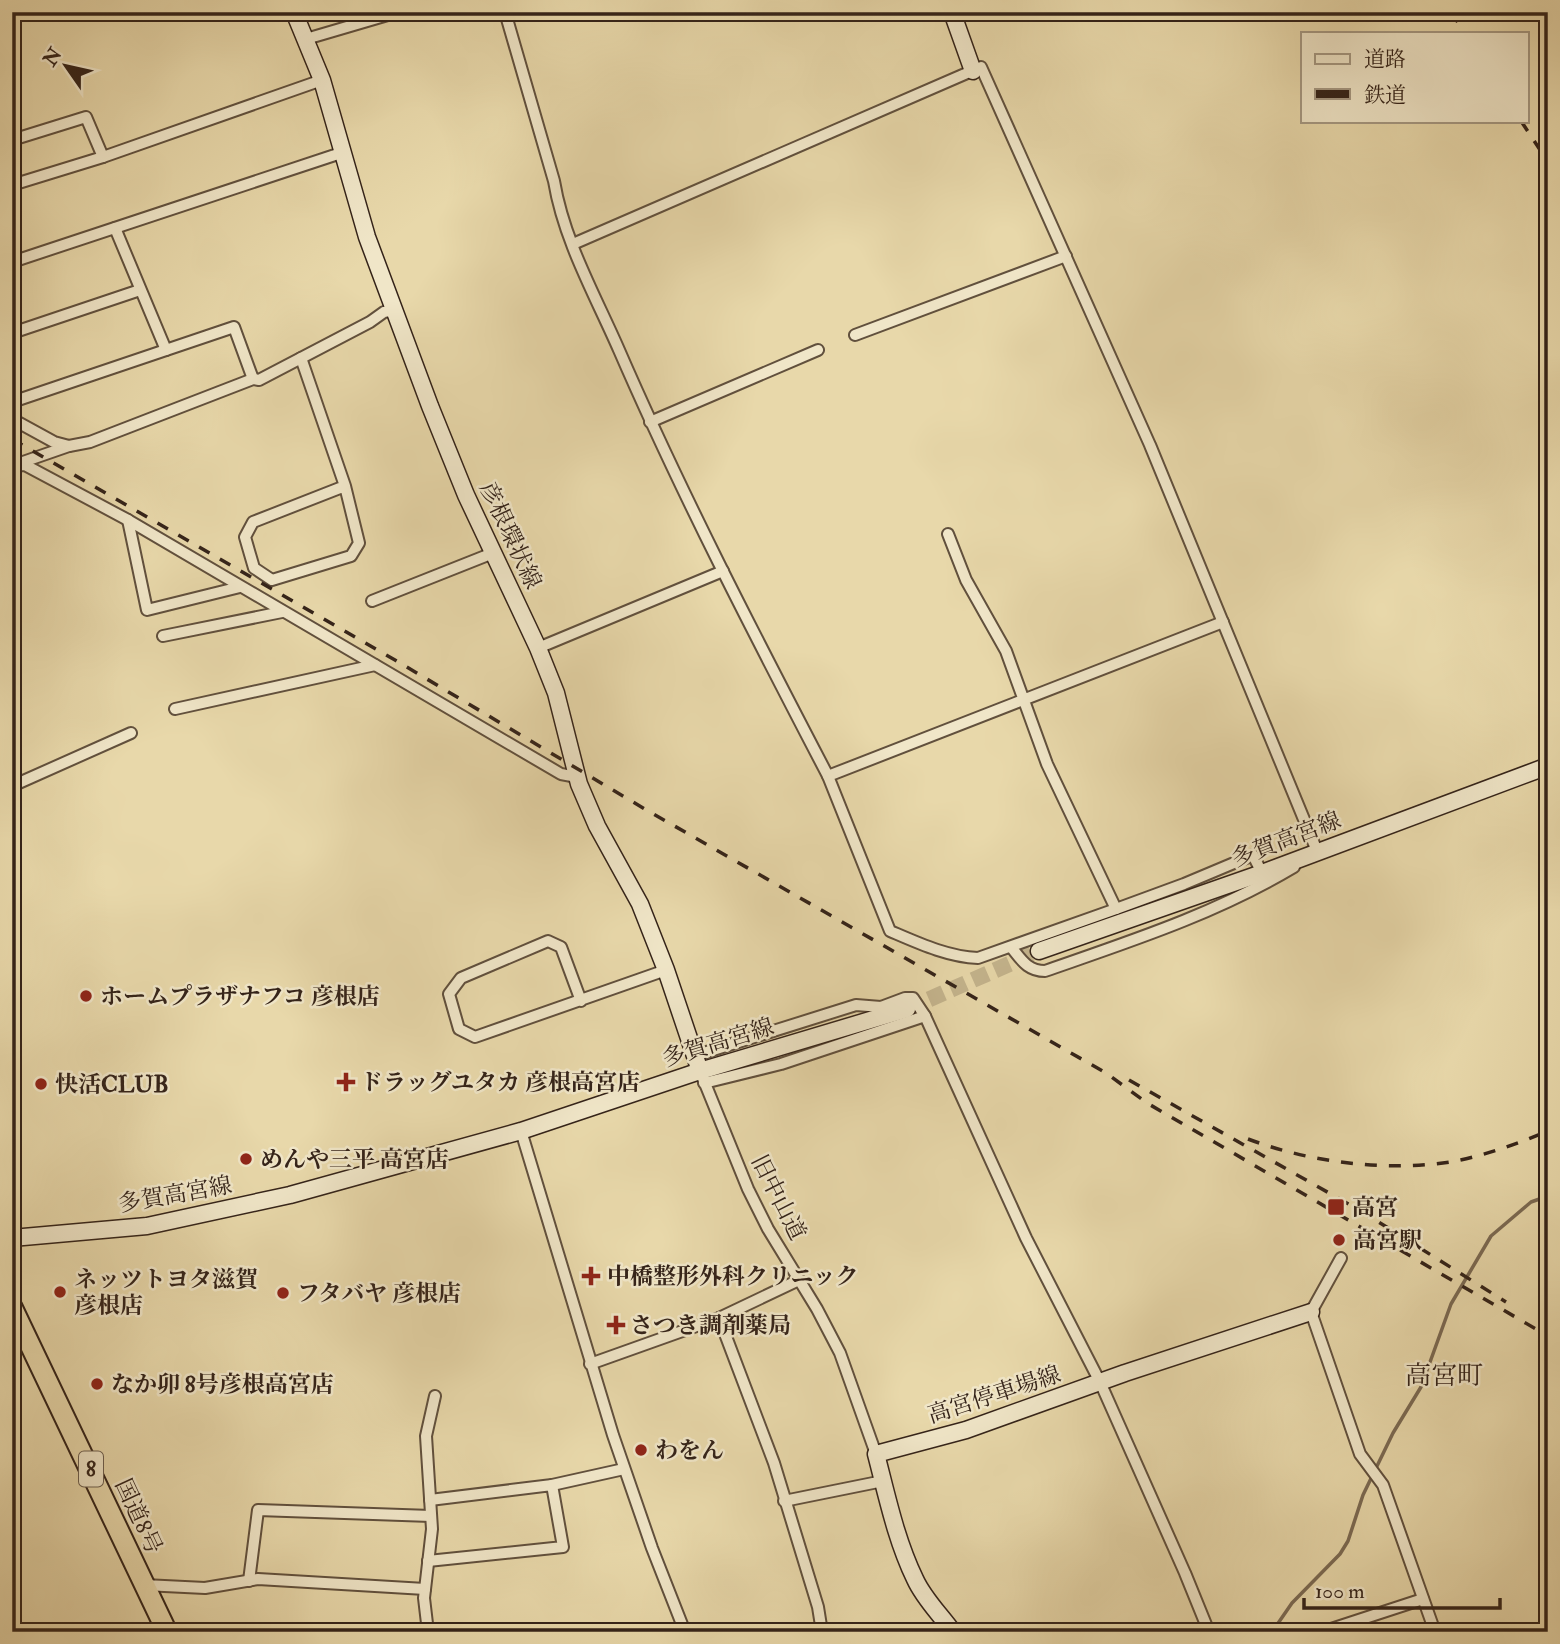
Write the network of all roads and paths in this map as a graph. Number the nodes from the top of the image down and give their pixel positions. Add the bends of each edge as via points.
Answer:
1 (294, 12) edge
2 (398, 12) edge
3 (505, 12) edge
4 (952, 12) edge
5 (306, 39) junction
6 (973, 71) junction
7 (321, 80) junction
8 (12, 140) edge
9 (344, 152) junction
10 (103, 157) junction
11 (12, 185) edge
12 (115, 228) junction
13 (573, 244) junction
14 (1066, 256) junction
15 (12, 262) edge
16 (140, 290) junction
17 (394, 310) junction
18 (12, 333) edge
19 (855, 335) dead end
20 (166, 350) junction
21 (818, 350) dead end
22 (301, 358) junction
23 (253, 379) junction
24 (12, 402) edge
25 (12, 419) edge
26 (650, 422) junction
27 (69, 446) junction
28 (12, 466) edge
29 (345, 485) junction
30 (128, 520) junction
31 (948, 534) dead end
32 (493, 554) junction
33 (723, 571) junction
34 (240, 587) junction
35 (372, 601) dead end
36 (282, 612) junction
37 (1223, 622) junction
38 (163, 636) dead end
39 (538, 648) junction
40 (375, 665) junction
41 (1024, 699) junction
42 (175, 709) dead end
43 (131, 733) dead end
44 (1548, 766) edge
45 (828, 776) junction
46 (577, 777) junction
47 (12, 786) edge
48 (1312, 853) junction
49 (1262, 873) junction
50 (1116, 909) junction
51 (1011, 947) junction
52 (1039, 951) tunnel mouth
53 (666, 970) junction
54 (580, 1001) junction
55 (906, 1009) tunnel mouth
56 (925, 1016) junction
57 (699, 1070) junction
58 (521, 1131) junction
59 (12, 1238) edge
60 (1342, 1258) dead end
61 (799, 1280) junction
62 (12, 1307) edge
63 (1311, 1312) junction
64 (719, 1318) junction
65 (590, 1364) junction
66 (1100, 1382) junction
67 (435, 1396) dead end
68 (876, 1454) junction
69 (624, 1469) junction
70 (883, 1481) junction
71 (552, 1485) junction
72 (430, 1500) junction
73 (784, 1501) junction
74 (431, 1517) junction
75 (428, 1560) junction
76 (249, 1581) junction
77 (145, 1585) junction
78 (425, 1589) junction
79 (1423, 1599) junction
80 (950, 1628) edge
81 (167, 1632) edge
82 (428, 1632) edge
83 (685, 1632) edge
84 (822, 1632) edge
85 (932, 1632) edge
86 (1209, 1632) edge
87 (1322, 1632) edge
88 (1435, 1632) edge

1 - 5 main road, 彦根環状線
2 - 5 street
3 - 13 street via 559,209
4 - 6 main road
5 - 7 main road, 彦根環状線
6 - 13 street
6 - 14 street via 981,67
7 - 9 main road, 彦根環状線
7 - 10 street
8 - 10 street via 86,117
9 - 12 street
9 - 17 main road, 彦根環状線 via 367,237
10 - 11 street
12 - 15 street
12 - 16 street
13 - 26 street
14 - 19 street
14 - 37 street
16 - 18 street
16 - 20 street
17 - 22 street
17 - 32 main road, 彦根環状線
20 - 23 street via 234,327
20 - 24 street
21 - 26 street
22 - 23 street
22 - 29 street
23 - 27 street
25 - 27 street
26 - 33 street
27 - 28 street
28 - 30 street via 25,465
29 - 29 street via 359,543 351,556 272,580 254,568 245,537 253,522
30 - 34 street
30 - 34 street via 147,610
31 - 41 street via 966,580 1006,651
32 - 35 street
32 - 39 main road, 彦根環状線
33 - 39 street
33 - 45 street
34 - 36 street
36 - 38 street
36 - 40 street
37 - 41 street
37 - 48 street
39 - 46 main road, 彦根環状線 via 556,692
40 - 42 street
40 - 46 street via 561,774
41 - 45 street
41 - 50 street via 1047,764
43 - 47 street
44 - 48 main road, 多賀高宮線
45 - 51 street via 890,931 967,958
46 - 53 main road, 彦根環状線 via 597,826 640,904
48 - 49 main road, 多賀高宮線
48 - 51 street via 1254,890 1169,929 1045,971 1027,966
49 - 50 street via 1253,855
49 - 52 main road, 多賀高宮線
50 - 51 street
53 - 54 street
53 - 57 main road, 彦根環状線
54 - 54 street via 475,1037 459,1029 449,994 461,978 548,941 561,947
55 - 57 main road, 多賀高宮線
56 - 57 street via 781,1064
56 - 57 street via 913,998 881,1006 856,1005
56 - 66 street via 1026,1238
57 - 58 main road, 多賀高宮線
57 - 61 street, 旧中山道 via 748,1189
58 - 59 main road, 多賀高宮線 via 290,1195 147,1226
58 - 65 street
60 - 63 street
61 - 64 street
61 - 68 street, 旧中山道 via 840,1353
62 - 77 highway, 国道8号 / 8
63 - 66 main road, 高宮停車場線
63 - 79 street via 1360,1454 1383,1485
64 - 65 street
64 - 73 street
65 - 69 street
66 - 68 main road, 高宮停車場線 via 966,1430
66 - 86 street
67 - 72 street via 426,1436
68 - 70 main road
69 - 71 street
69 - 83 street
70 - 73 street
70 - 80 main road via 914,1578
71 - 72 street
71 - 75 street via 563,1548
72 - 74 street
73 - 84 street
74 - 75 street
74 - 76 street via 258,1510
75 - 78 street
76 - 77 street via 205,1588
76 - 78 street
77 - 81 highway, 国道8号 / 8
78 - 82 street
79 - 87 street
79 - 88 street
80 - 85 street

